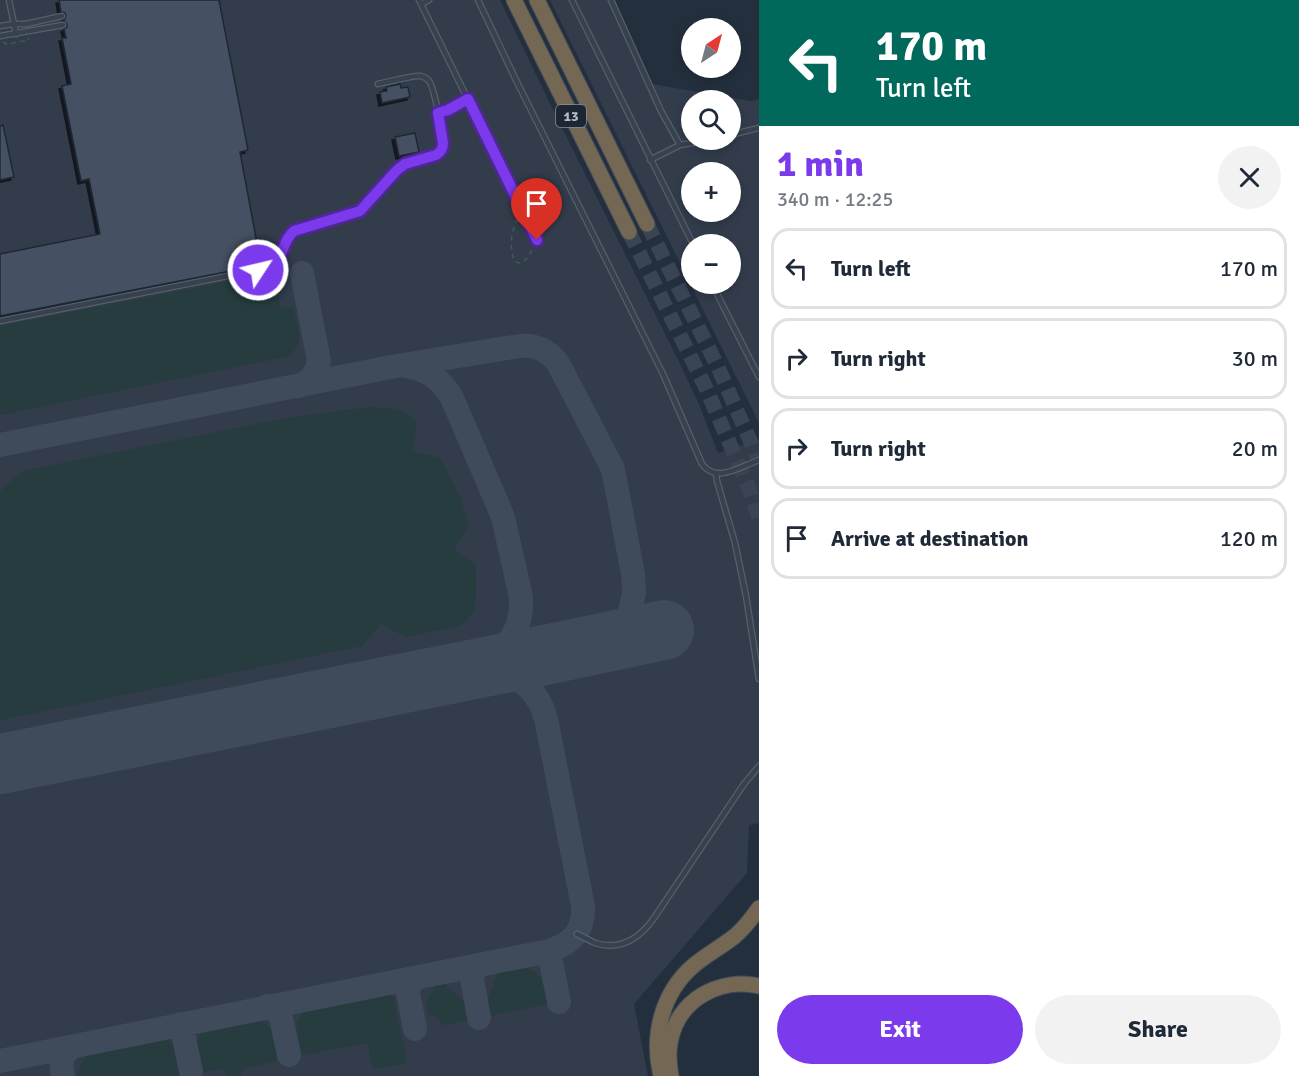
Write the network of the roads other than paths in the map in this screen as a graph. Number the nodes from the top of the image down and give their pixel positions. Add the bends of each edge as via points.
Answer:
1 (9, 0) edge
2 (429, 0) edge
3 (478, 0) edge
4 (514, 0) edge
5 (537, 0) edge
6 (572, 0) edge
7 (611, 0) edge
8 (420, 2) edge
9 (62, 16) dead end
10 (14, 24) junction
11 (63, 25) dead end
12 (0, 26) edge
13 (16, 34) junction
14 (0, 36) edge
15 (378, 84) dead end
16 (468, 99) junction
17 (438, 113) junction
18 (759, 128) edge
19 (741, 132) edge
20 (680, 145) joint
21 (650, 160) junction
22 (646, 224) tunnel mouth
23 (629, 232) tunnel mouth
24 (688, 234) edge
25 (537, 240) road end
26 (717, 294) edge
27 (0, 321) edge
28 (759, 377) edge
29 (759, 459) edge
30 (716, 474) junction
31 (759, 679) edge
32 (759, 766) edge
33 (759, 908) edge
34 (577, 934) dead end
35 (759, 986) edge
36 (661, 1076) edge
37 (671, 1076) edge

1 - 10 lane
2 - 8 lane
3 - 30 lane via 663,374 702,464
4 - 23 highway, 13
5 - 22 highway, 13
6 - 21 lane
7 - 20 lane
8 - 16 lane
9 - 10 lane
10 - 12 lane
10 - 13 lane
11 - 13 lane
13 - 14 lane
15 - 17 lane via 425,78 432,88
16 - 17 lane
16 - 25 lane
17 - 27 lane via 443,143 439,153 405,164 360,211 294,231 278,260 268,268
18 - 19 lane
20 - 21 lane
21 - 24 lane
26 - 28 lane
29 - 30 lane
30 - 31 lane via 735,543
32 - 34 lane via 641,934 612,945
33 - 36 highway via 739,932 687,972 671,993 658,1029
35 - 37 highway via 720,986 690,1004 671,1037

